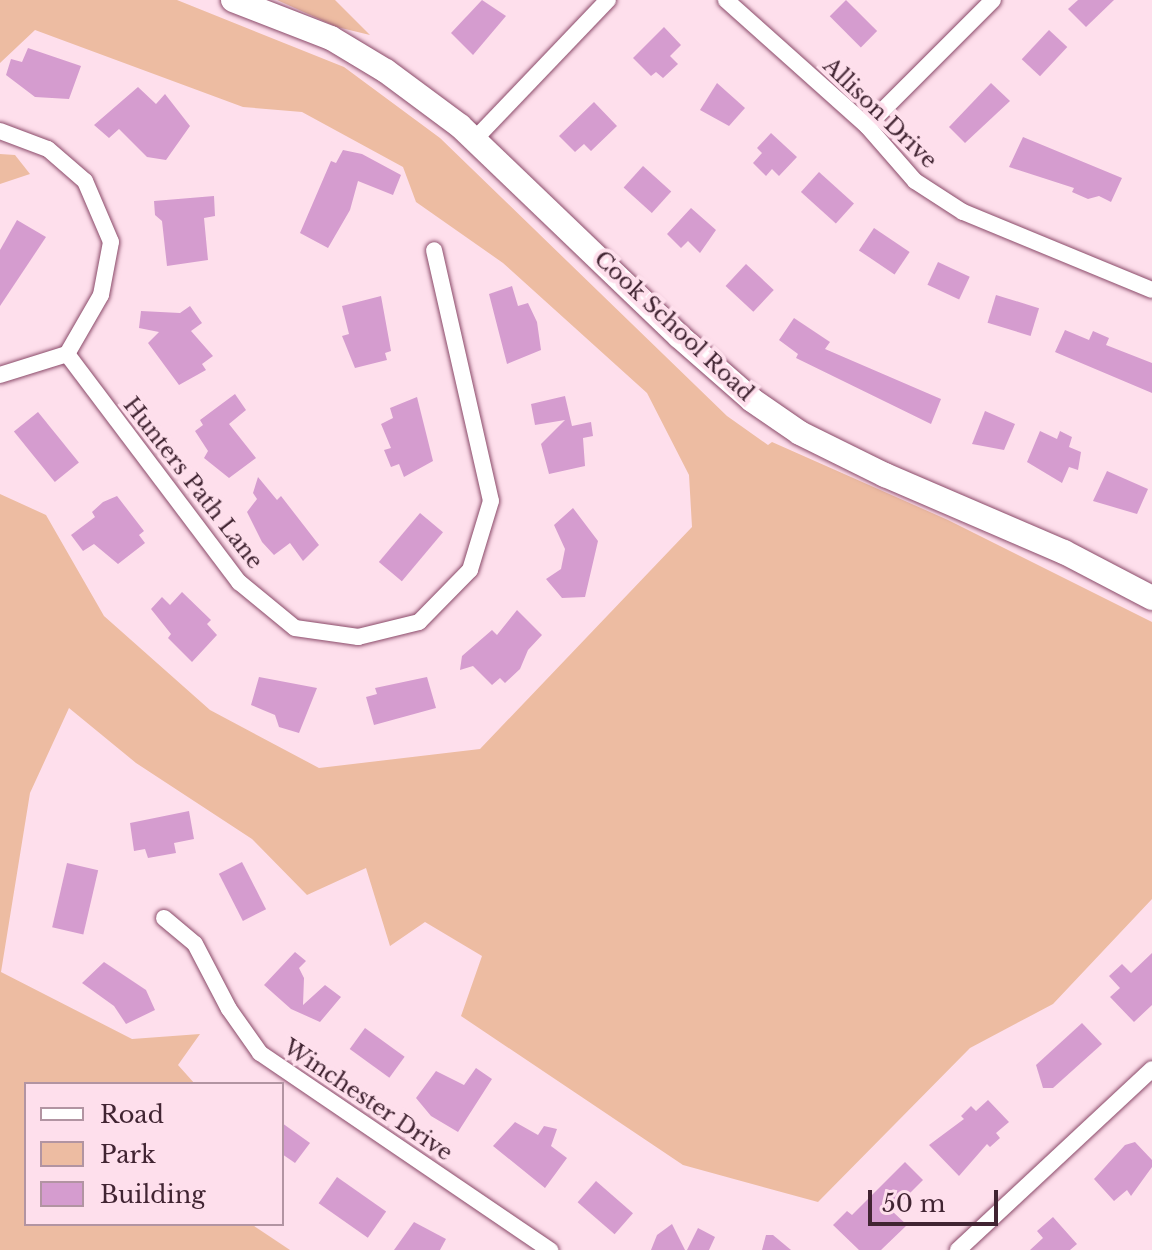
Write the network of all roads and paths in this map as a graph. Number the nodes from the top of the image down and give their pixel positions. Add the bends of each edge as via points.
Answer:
1 (233, 0) edge
2 (608, 0) edge
3 (726, 0) edge
4 (993, 0) edge
5 (867, 126) junction
6 (0, 131) edge
7 (476, 138) junction
8 (434, 250) dead end
9 (1152, 290) edge
10 (67, 354) junction
11 (0, 375) edge
12 (1152, 598) edge
13 (164, 918) dead end
14 (1152, 1069) edge
15 (550, 1250) edge
16 (958, 1250) edge

1 - 7 street, Cook School Road via 331,38 386,71
2 - 7 street
3 - 5 street, Allison Drive
4 - 5 street
5 - 9 street, Allison Drive via 915,181 963,212
6 - 10 street via 48,149 85,181 111,242 101,295
7 - 12 street, Cook School Road via 679,336 752,400 800,433 1064,552
8 - 10 street, Hunters Path Lane via 491,501 470,570 419,622 358,637 295,628 239,582
10 - 11 street
13 - 15 street, Winchester Drive via 195,944 229,1009 260,1053
14 - 16 street

